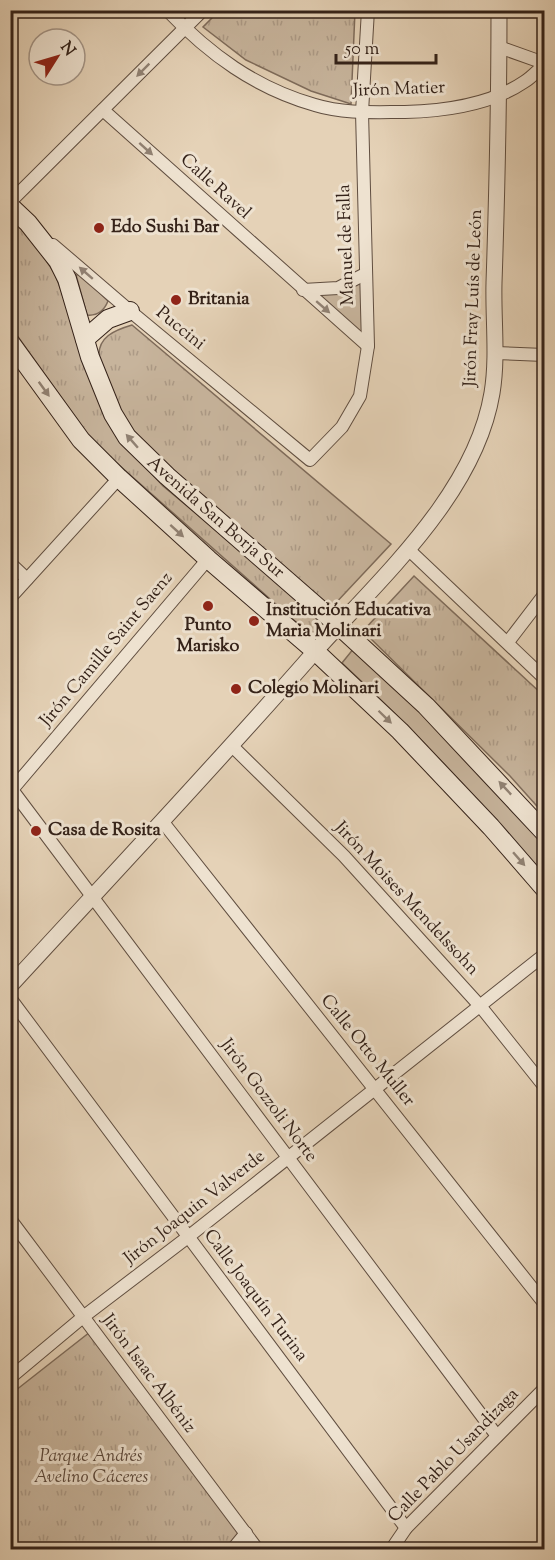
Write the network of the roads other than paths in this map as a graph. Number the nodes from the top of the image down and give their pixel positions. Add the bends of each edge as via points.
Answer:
1 (167, 10) edge
2 (203, 10) edge
3 (368, 10) edge
4 (499, 10) edge
5 (185, 29) junction
6 (499, 46) junction
7 (544, 64) edge
8 (499, 95) junction
9 (103, 110) junction
10 (362, 112) junction
11 (10, 204) edge
12 (28, 224) junction
13 (365, 274) junction
14 (303, 290) junction
15 (130, 312) junction
16 (85, 339) junction
17 (10, 342) edge
18 (368, 346) junction
19 (495, 353) junction
20 (544, 355) edge
21 (310, 460) joint
22 (119, 478) junction
23 (408, 549) junction
24 (208, 559) junction
25 (10, 563) edge
26 (27, 579) junction
27 (544, 595) edge
28 (10, 598) edge
29 (338, 625) junction
30 (507, 642) junction
31 (315, 651) junction
32 (544, 678) edge
33 (232, 746) junction
34 (11, 789) edge
35 (162, 821) junction
36 (544, 831) edge
37 (544, 888) edge
38 (93, 896) junction
39 (544, 955) edge
40 (10, 986) edge
41 (10, 998) edge
42 (481, 1007) junction
43 (544, 1086) edge
44 (375, 1090) junction
45 (288, 1158) junction
46 (10, 1219) edge
47 (188, 1237) junction
48 (544, 1303) edge
49 (83, 1317) junction
50 (10, 1378) edge
51 (544, 1389) edge
52 (496, 1436) junction
53 (406, 1528) junction
54 (246, 1533) junction
55 (232, 1550) edge
56 (258, 1550) edge
57 (391, 1550) edge

1 - 5 street, Jirón Matier
2 - 5 street
3 - 10 street, Manuel de Falla
4 - 6 street, Jirón Fray Luís de León
5 -> 9 street
5 - 10 street, Jirón Matier via 229,66 273,89 316,106
6 - 7 street
6 - 8 street, Jirón Fray Luís de León
7 - 8 street, Jirón Matier via 524,82
8 - 10 street, Jirón Matier via 434,111
8 - 19 street, Jirón Fray Luís de León
9 - 11 street
9 -> 14 street, Calle Ravel
10 - 13 street, Manuel de Falla
11 - 12 main road, Avenida San Borja Sur
15 -> 12 street, Puccini
12 - 16 main road, Avenida San Borja Sur via 58,261 67,279
13 - 14 street via 338,288
13 - 18 street, Manuel de Falla
14 -> 18 street, Calle Ravel
15 - 16 main road via 108,319
15 - 21 street, Puccini
29 -> 16 main road, Avenida San Borja Sur via 127,437 113,414
17 -> 22 main road, Avenida San Borja Sur via 81,440
18 - 21 street, Manuel de Falla via 360,396 342,427
19 - 20 street
19 - 23 street, Jirón Fray Luís de León via 492,393 467,466 444,504
22 -> 24 main road, Avenida San Borja Sur
22 - 26 street
23 - 29 street, Jirón Fray Luís de León
23 - 30 street
24 - 31 main road, Avenida San Borja Sur
24 - 34 street, Jirón Camille Saint Saenz
25 - 26 street
26 - 28 street
27 - 30 street
29 - 31 street, Jirón Fray Luís de León
36 -> 29 main road, Avenida San Borja Sur via 426,706
30 - 32 street
31 - 33 street, Jirón Fray Luís de León
31 -> 37 main road, Avenida San Borja Sur via 400,731
33 - 35 street, Jirón Fray Luís de León
33 - 42 street, Jirón Moises Mendelssohn via 344,856
34 - 38 street, Jirón Gozzoli Norte
35 - 38 street, Jirón Fray Luís de León
35 - 44 street, Calle Otto Muller
38 - 40 street, Jirón Fray Luís de León
38 - 45 street, Jirón Gozzoli Norte
39 - 42 street, Jirón Joaquin Valverde
41 - 47 street, Calle Joaquín Turina
42 - 43 street, Jirón Moises Mendelssohn
42 - 44 street, Jirón Joaquin Valverde
44 - 45 street, Jirón Joaquin Valverde
44 - 48 street, Calle Otto Muller
45 - 47 street, Jirón Joaquin Valverde
45 - 52 street, Jirón Gozzoli Norte
46 - 49 street, Jirón Isaac Albéniz
47 - 49 street, Jirón Joaquin Valverde
47 - 53 street, Calle Joaquín Turina
49 - 50 street, Jirón Joaquin Valverde
49 - 54 street, Jirón Isaac Albéniz
51 - 52 street, Calle Pablo Usandizaga
52 - 53 street, Calle Pablo Usandizaga
53 - 57 street, Calle Pablo Usandizaga
54 - 55 street
54 - 56 street, Jirón Isaac Albéniz

